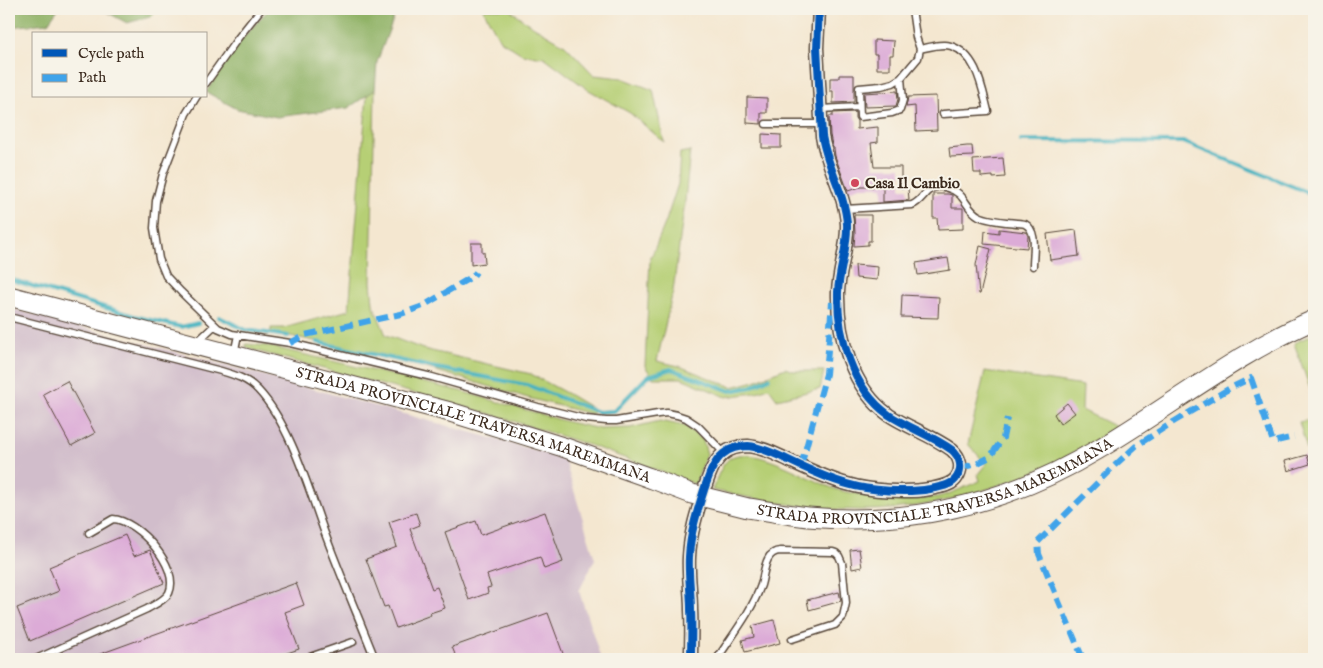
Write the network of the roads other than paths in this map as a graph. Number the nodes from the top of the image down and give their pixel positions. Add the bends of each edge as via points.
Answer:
1 (261, 9) edge
2 (819, 9) edge
3 (912, 9) edge
4 (920, 49) junction
5 (901, 78) junction
6 (208, 80) edge
7 (196, 98) edge
8 (859, 107) junction
9 (820, 109) junction
10 (942, 114) dead end
11 (766, 124) dead end
12 (821, 124) junction
13 (845, 209) junction
14 (1033, 266) dead end
15 (9, 296) edge
16 (9, 317) edge
17 (1314, 320) edge
18 (214, 325) junction
19 (238, 335) junction
20 (194, 344) junction
21 (234, 354) junction
22 (724, 453) junction
23 (89, 533) dead end
24 (792, 639) dead end
25 (352, 642) dead end
26 (36, 659) edge
27 (304, 659) edge
28 (375, 659) edge
29 (691, 659) edge
30 (717, 659) edge

1 - 6 lane
2 - 9 street
3 - 4 lane
4 - 5 lane via 918,58
4 - 10 lane via 952,46 967,56 978,74 988,111
5 - 8 lane via 886,85 859,88
5 - 8 lane via 903,100 898,112 860,117
7 - 18 lane via 186,114 163,174 154,228 159,259 166,276
8 - 9 lane
9 - 12 street
11 - 12 lane
12 - 13 street via 824,148
13 - 14 lane via 912,205 933,188 953,189 982,217 1031,227
13 - 22 street via 847,229 838,300 842,340 848,357 864,389 881,408 948,446 956,454 960,465 957,477 946,486 927,490 872,489 838,482 757,448 739,447
15 - 20 main road, STRADA PROVINCIALE TRAVERSA MAREMMANA
16 - 28 lane via 221,370 256,387 287,434
17 - 21 main road, STRADA PROVINCIALE TRAVERSA MAREMMANA, bridge via 1233,363 1085,457 1049,476 1008,493 963,506 874,519 807,517 748,508 692,494 483,421
18 - 19 lane
18 - 20 lane
19 - 21 lane
19 - 22 lane via 290,343 432,376 586,419 616,421 662,413 677,414 698,426
20 - 21 main road, STRADA PROVINCIALE TRAVERSA MAREMMANA
22 - 29 street via 708,478 692,534 689,565
23 - 26 lane via 113,519 125,521 152,544 165,561 170,577 169,592 152,606
24 - 30 lane via 835,624 843,617 846,603 843,569 836,553 775,551 770,555 755,598
25 - 27 lane

